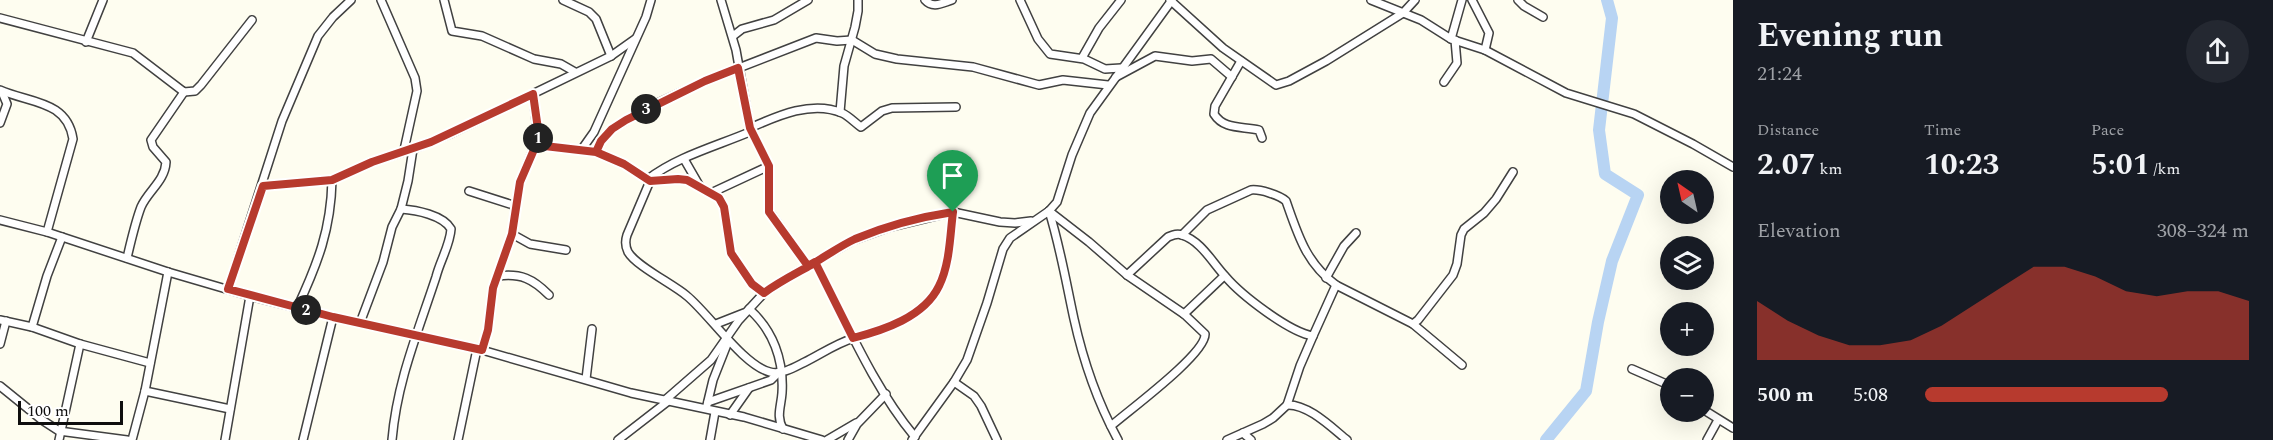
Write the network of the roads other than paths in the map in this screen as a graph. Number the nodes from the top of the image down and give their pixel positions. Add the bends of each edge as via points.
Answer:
1 (103, 0) edge
2 (351, 0) edge
3 (381, 0) edge
4 (444, 0) edge
5 (563, 0) edge
6 (651, 0) edge
7 (721, 0) edge
8 (808, 0) edge
9 (858, 0) edge
10 (925, 0) edge
11 (952, 0) edge
12 (1020, 0) edge
13 (1121, 0) edge
14 (1171, 0) edge
15 (1371, 0) edge
16 (1415, 0) edge
17 (1462, 0) edge
18 (1473, 0) edge
19 (1518, 0) edge
20 (1402, 13) junction
21 (1543, 17) dead end
22 (0, 18) edge
23 (252, 20) dead end
24 (733, 36) junction
25 (635, 39) junction
26 (1453, 39) junction
27 (852, 40) junction
28 (86, 42) junction
29 (1485, 50) junction
30 (610, 56) junction
31 (1082, 58) junction
32 (1241, 61) junction
33 (738, 68) junction
34 (1121, 68) junction
35 (575, 72) junction
36 (1115, 77) junction
37 (1232, 77) junction
38 (1444, 82) dead end
39 (1108, 85) junction
40 (1, 91) edge
41 (184, 92) junction
42 (533, 94) junction
43 (956, 107) dead end
44 (840, 112) junction
45 (0, 123) edge
46 (751, 130) junction
47 (1262, 138) dead end
48 (536, 145) junction
49 (413, 149) junction
50 (582, 149) junction
51 (404, 150) junction
52 (596, 152) junction
53 (684, 159) junction
54 (769, 166) junction
55 (1733, 167) edge
56 (1513, 172) dead end
57 (332, 180) junction
58 (649, 180) junction
59 (263, 186) junction
60 (700, 186) junction
61 (470, 192) dead end
62 (711, 193) junction
63 (516, 206) junction
64 (401, 209) junction
65 (1049, 211) junction
66 (953, 212) junction
67 (0, 220) edge
68 (1033, 220) junction
69 (47, 232) junction
70 (1356, 233) dead end
71 (512, 234) junction
72 (1182, 235) junction
73 (62, 237) junction
74 (566, 250) dead end
75 (127, 258) junction
76 (811, 264) junction
77 (168, 272) junction
78 (1127, 275) junction
79 (498, 276) junction
80 (1224, 276) junction
81 (1326, 278) junction
82 (1336, 285) junction
83 (228, 289) junction
84 (764, 293) junction
85 (549, 295) dead end
86 (250, 296) junction
87 (297, 308) junction
88 (747, 310) junction
89 (1184, 314) junction
90 (333, 317) junction
91 (3, 321) edge
92 (360, 323) junction
93 (716, 324) junction
94 (1413, 324) junction
95 (32, 327) junction
96 (592, 329) dead end
97 (415, 335) junction
98 (1313, 336) junction
99 (728, 338) junction
100 (853, 338) junction
101 (0, 344) edge
102 (80, 344) junction
103 (480, 349) junction
104 (150, 363) junction
105 (1462, 365) dead end
106 (1632, 369) dead end
107 (780, 372) junction
108 (586, 379) junction
109 (954, 382) junction
110 (1660, 383) edge
111 (0, 386) edge
112 (749, 388) junction
113 (145, 391) junction
114 (886, 394) junction
115 (666, 401) junction
116 (708, 402) junction
117 (1287, 405) junction
118 (230, 409) junction
119 (707, 411) junction
120 (715, 412) junction
121 (730, 415) junction
122 (1714, 417) edge
123 (1718, 420) junction
124 (860, 421) junction
125 (1110, 426) junction
126 (1733, 428) edge
127 (783, 429) junction
128 (59, 431) junction
129 (1243, 433) junction
130 (914, 438) edge
131 (58, 440) edge
132 (127, 440) edge
133 (132, 440) edge
134 (225, 440) edge
135 (303, 440) edge
136 (392, 440) edge
137 (458, 440) edge
138 (618, 440) edge
139 (710, 440) edge
140 (822, 440) edge
141 (827, 440) edge
142 (848, 440) edge
143 (998, 440) edge
144 (1118, 440) edge
145 (1227, 440) edge
146 (1251, 440) edge
147 (1347, 440) edge
148 (1707, 440) edge

1 - 28 street
2 - 59 street via 318,36 282,121
3 - 51 street via 417,91
4 - 35 street via 452,31 482,36
5 - 30 street via 589,12 596,20
6 - 25 street
7 - 24 street
8 - 24 street via 774,20 742,29
9 - 27 street
10 - 11 street via 935,5
12 - 31 street via 1045,50 1059,57
13 - 31 street
14 - 32 street
14 - 34 street
15 - 20 street
16 - 20 street
17 - 26 street
18 - 29 street via 1489,33
19 - 21 street
20 - 26 street
20 - 32 street via 1282,84 1270,83
22 - 28 street
23 - 41 street via 201,85 195,91
24 - 33 street
25 - 30 street
25 - 50 street via 594,132
26 - 29 street
26 - 38 street via 1457,63
27 - 33 street via 816,38
27 - 39 street via 875,54 973,67 1039,85 1063,80
27 - 44 street via 844,66
28 - 41 street via 133,53
29 - 55 street via 1566,93 1634,114
30 - 35 street
31 - 34 street via 1105,69
32 - 37 street
33 - 46 street
33 - 52 street via 626,120 612,129
34 - 36 street
35 - 42 street
36 - 37 street via 1149,58 1162,56 1192,61 1211,59
36 - 39 street
37 - 47 street via 1214,114 1236,128 1258,130
39 - 65 street via 1083,129 1062,193
40 - 45 street via 7,104
40 - 69 street via 53,108 71,128 73,139
41 - 75 street via 151,140 166,168 141,208
42 - 48 street
42 - 49 street
43 - 44 street via 892,108 861,127
44 - 46 street via 820,109 786,113
46 - 53 street
46 - 54 street
48 - 50 street
48 - 63 street via 520,182
49 - 51 street
49 - 64 street
50 - 52 street
51 - 57 street
52 - 58 street
53 - 58 street
53 - 60 street
54 - 62 street
54 - 76 street via 769,212
56 - 94 street via 1496,199 1464,230 1453,275
57 - 59 street
57 - 87 street via 332,209 320,255
58 - 60 street via 678,179
58 - 93 street via 627,235 627,251 637,262 682,291
59 - 83 street
60 - 62 street
61 - 63 street
62 - 84 street via 724,207 735,260
63 - 71 street
64 - 92 street
64 - 97 street via 430,215 451,229
65 - 68 street
65 - 78 street
65 - 125 street via 1080,341
66 - 68 street via 1000,222
66 - 76 street via 854,240
66 - 100 street via 944,274 928,302 902,320
67 - 69 street
68 - 109 street via 1010,238 1004,249 974,344
69 - 73 street
70 - 81 street
71 - 74 street via 530,244
71 - 79 street
72 - 78 street via 1168,237
72 - 80 street via 1209,256
72 - 81 street via 1215,206 1251,190 1262,191 1285,199 1303,248
73 - 75 street
73 - 95 street
75 - 77 street
76 - 84 street
76 - 100 street
77 - 83 street
77 - 104 street
78 - 89 street
79 - 85 street via 530,279
79 - 103 street via 488,330
80 - 89 street
80 - 98 street via 1262,308 1297,331
81 - 82 street
82 - 94 street
82 - 98 street
83 - 86 street
84 - 88 street
86 - 87 street
86 - 118 street
87 - 90 street
88 - 93 street
88 - 99 street
88 - 107 street via 764,322 773,339
89 - 125 street via 1205,334 1204,341 1173,375
90 - 92 street
90 - 135 street
91 - 95 street
91 - 101 street
92 - 97 street
93 - 99 street
94 - 105 street
95 - 102 street
96 - 108 street
97 - 103 street
97 - 136 street via 395,408
98 - 117 street
99 - 107 street via 752,362 770,372
99 - 115 street via 699,373
99 - 116 street
100 - 107 street
100 - 114 street
102 - 104 street
102 - 128 street
103 - 108 street
103 - 137 street
104 - 113 street
106 - 110 street
107 - 112 street
107 - 127 street via 778,415
108 - 115 street
109 - 130 street
109 - 143 street via 978,401
111 - 128 street
112 - 116 street
112 - 121 street
113 - 118 street
113 - 133 street
114 - 124 street
114 - 130 street
115 - 119 street
115 - 138 street
116 - 119 street
117 - 129 street via 1273,418
117 - 147 street via 1308,411
118 - 134 street
119 - 120 street
120 - 121 street
120 - 139 street
121 - 127 street
122 - 123 street
123 - 126 street
123 - 148 street
124 - 141 street
124 - 142 street
125 - 144 street
127 - 140 street
128 - 131 street
128 - 132 street
129 - 145 street
129 - 146 street

